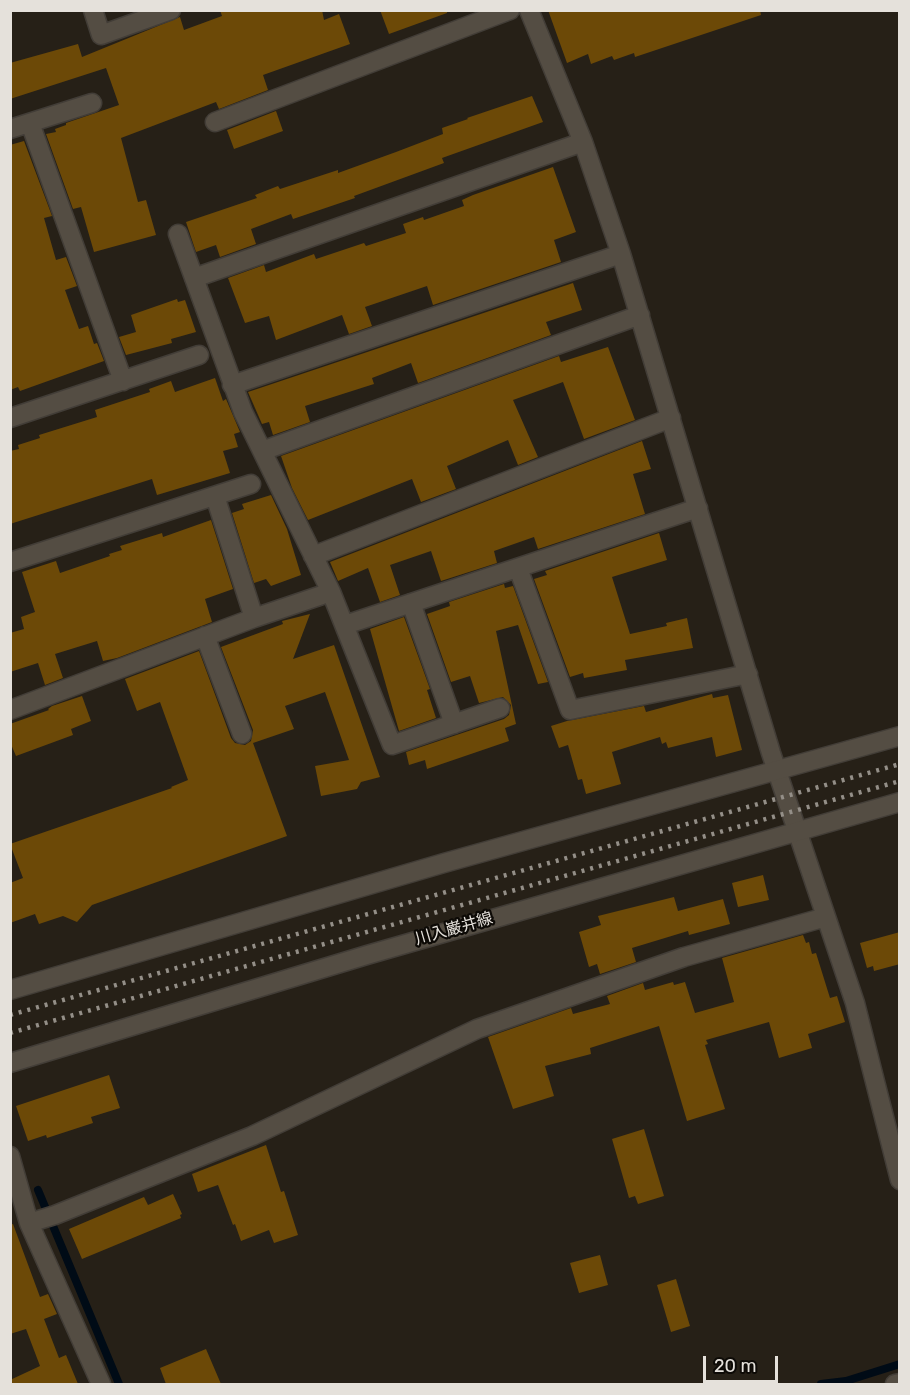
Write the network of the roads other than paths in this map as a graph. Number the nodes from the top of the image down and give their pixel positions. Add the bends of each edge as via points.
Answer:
1 (93, 10) edge
2 (171, 10) edge
3 (510, 10) edge
4 (528, 10) edge
5 (92, 103) dead end
6 (215, 122) dead end
7 (30, 123) junction
8 (10, 129) edge
9 (583, 142) junction
10 (178, 234) dead end
11 (621, 254) junction
12 (194, 278) junction
13 (640, 315) junction
14 (199, 356) dead end
15 (123, 381) junction
16 (232, 385) junction
17 (10, 418) edge
18 (671, 418) junction
19 (262, 451) junction
20 (251, 484) dead end
21 (215, 496) junction
22 (698, 508) junction
23 (313, 556) junction
24 (10, 562) edge
25 (518, 568) junction
26 (331, 592) junction
27 (411, 603) junction
28 (254, 618) junction
29 (345, 625) junction
30 (205, 636) junction
31 (748, 674) junction
32 (500, 708) dead end
33 (10, 710) edge
34 (454, 724) junction
35 (242, 734) dead end
36 (900, 736) edge
37 (777, 771) junction
38 (900, 802) edge
39 (797, 830) junction
40 (826, 917) junction
41 (10, 990) edge
42 (10, 1063) edge
43 (10, 1156) edge
44 (900, 1180) edge
45 (15, 1188) edge
46 (33, 1222) junction
47 (900, 1383) edge
48 (101, 1384) edge
49 (895, 1384) edge

1 - 2 street via 101,35
3 - 6 street
4 - 9 street
5 - 7 street
7 - 8 street
7 - 15 street
9 - 11 street
9 - 12 street
10 - 12 street
11 - 13 street
11 - 16 street
12 - 16 street
13 - 18 street
13 - 19 street
14 - 15 street
15 - 17 street
16 - 19 street
18 - 22 street
18 - 23 street
19 - 23 street
20 - 21 street
21 - 24 street
21 - 28 street
22 - 25 street
22 - 31 street
23 - 26 street
25 - 27 street
25 - 31 street via 570,710
26 - 28 street
26 - 29 street
27 - 29 street
27 - 34 street
28 - 30 street
29 - 34 street via 392,746
30 - 33 street
30 - 35 street
31 - 37 street
32 - 34 street
36 - 37 street
37 - 39 street
37 - 41 street
38 - 39 street, 川入巌井線
39 - 40 street
39 - 42 street, 川入巌井線
40 - 44 street via 855,1003
40 - 46 street via 684,957 477,1029 252,1136
43 - 45 street
45 - 46 street
46 - 48 street
47 - 49 street

